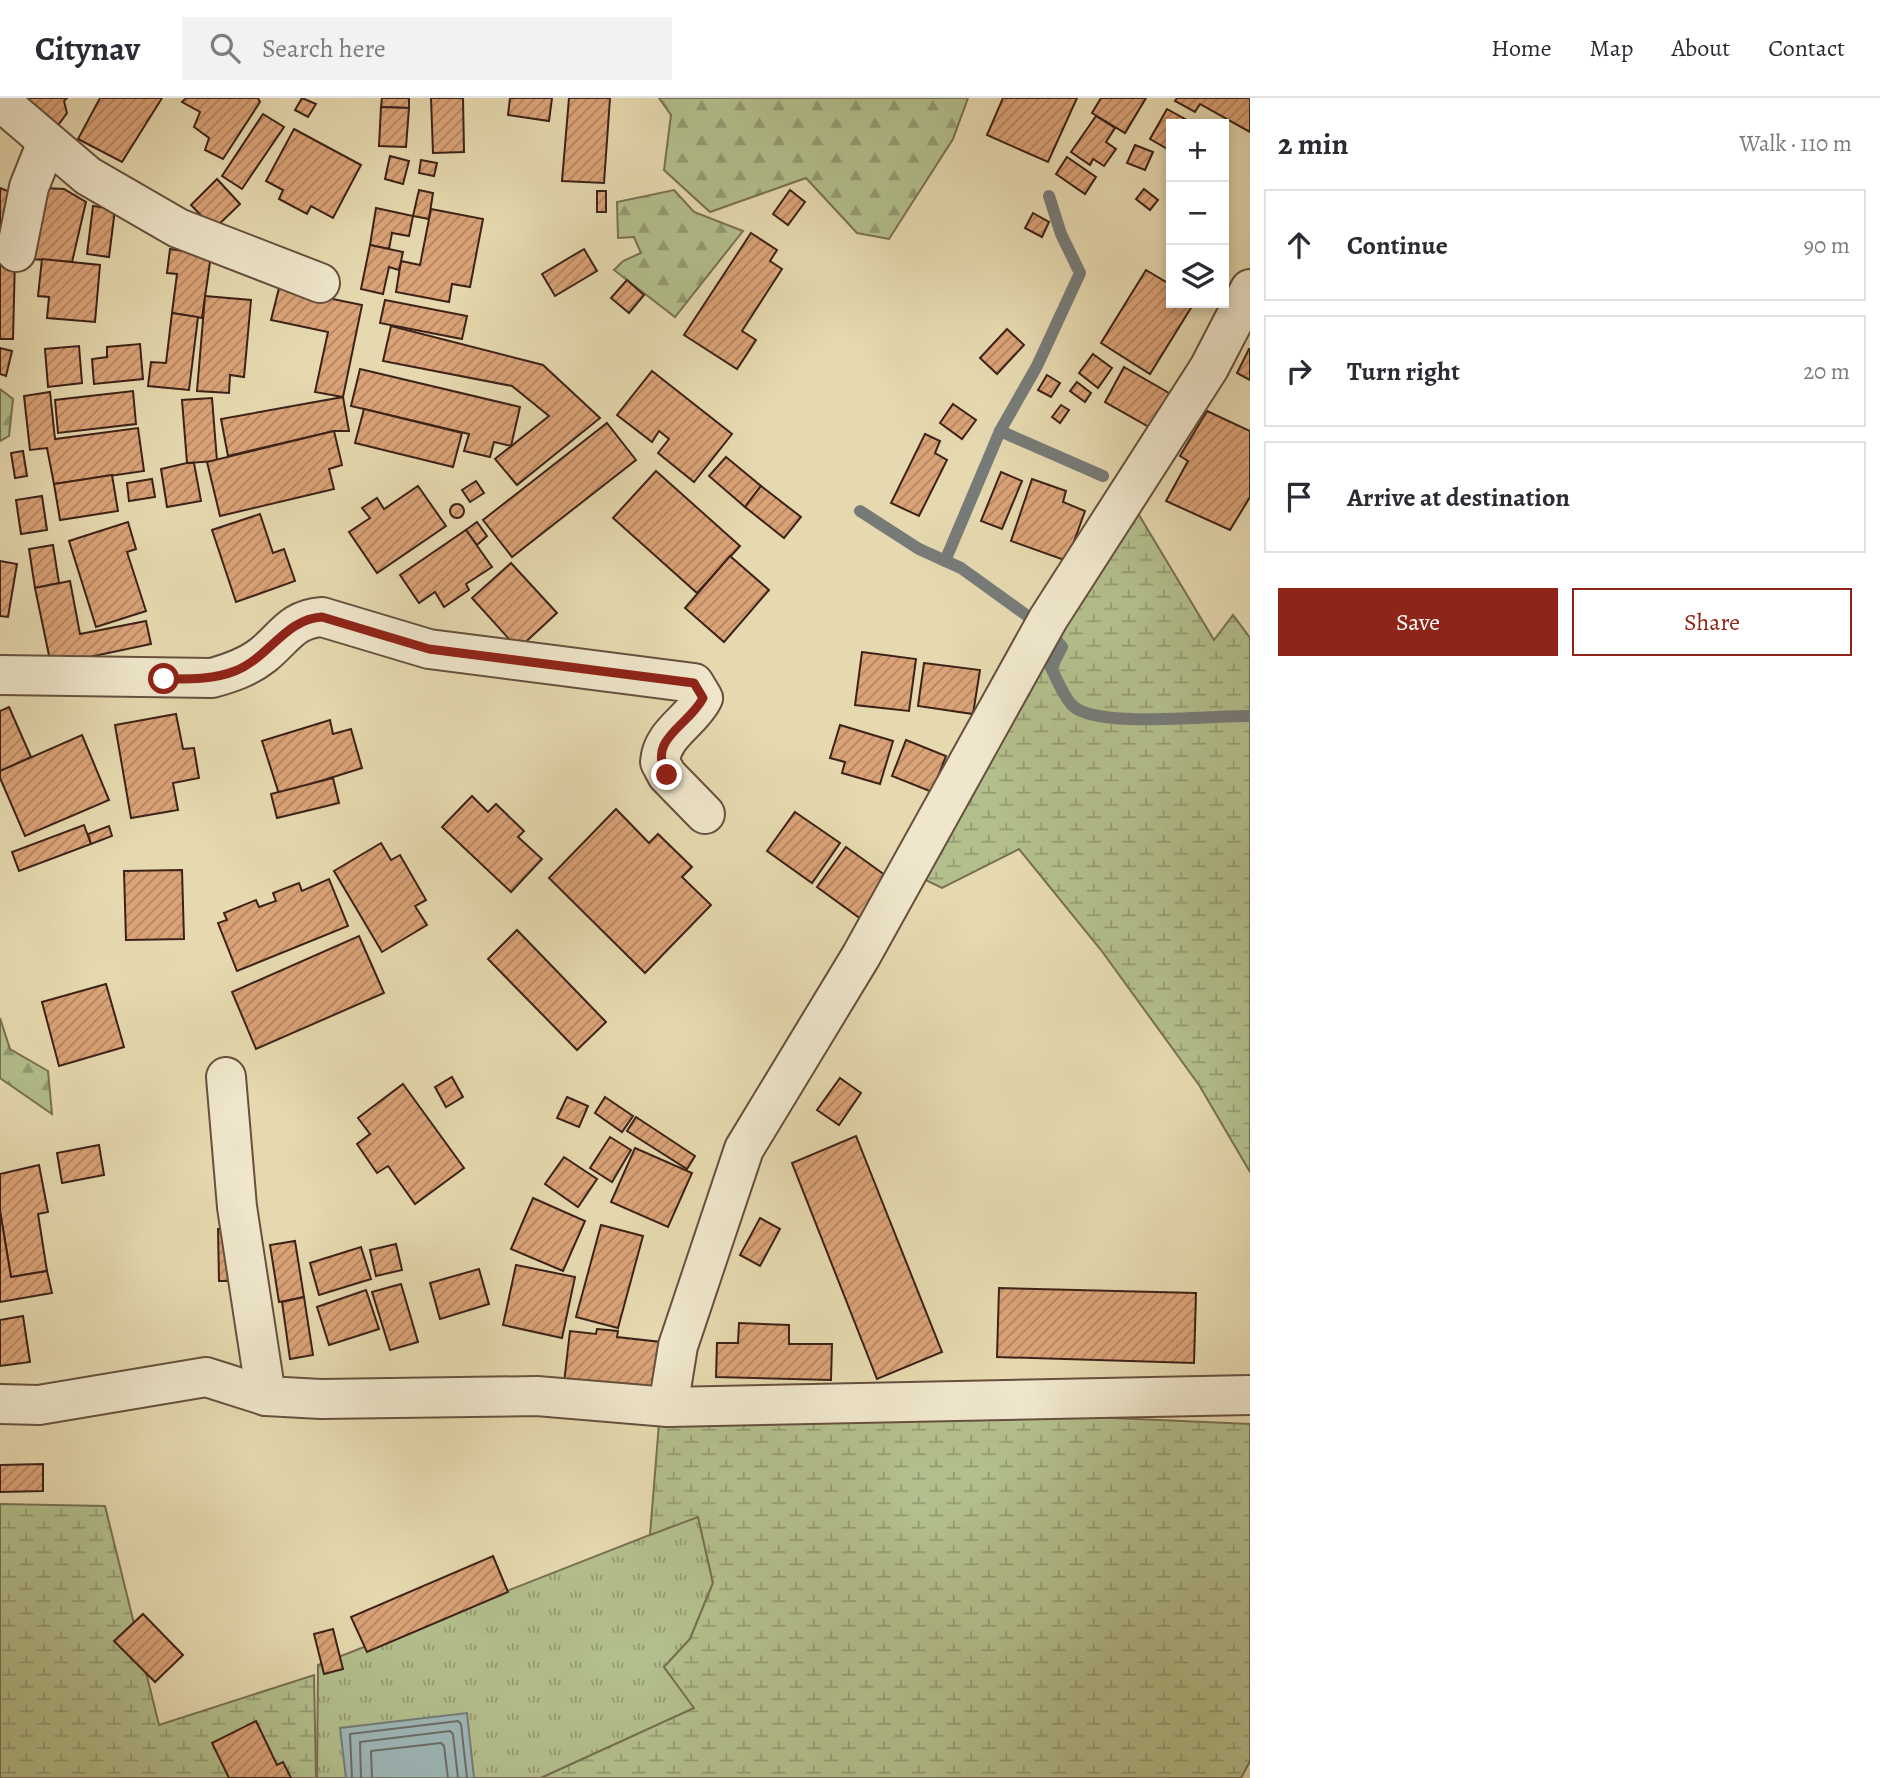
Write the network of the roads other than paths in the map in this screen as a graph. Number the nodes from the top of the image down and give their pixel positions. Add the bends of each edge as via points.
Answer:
1 (0, 101) edge
2 (47, 142) junction
3 (16, 252) dead end
4 (320, 283) dead end
5 (1250, 289) edge
6 (0, 675) edge
7 (705, 814) dead end
8 (226, 1077) dead end
9 (1250, 1395) edge
10 (266, 1396) junction
11 (0, 1405) edge
12 (668, 1407) junction

1 - 2 street
2 - 3 street via 29,187
2 - 4 street via 88,176 178,228
5 - 12 street via 1209,368 1048,619 861,956 744,1149 678,1346
6 - 7 street via 212,678 261,656 306,618 322,617 429,649 694,683 703,698 665,743 660,762
8 - 10 street via 237,1207
9 - 12 street
10 - 11 street via 206,1377 39,1405
10 - 12 street via 537,1396

